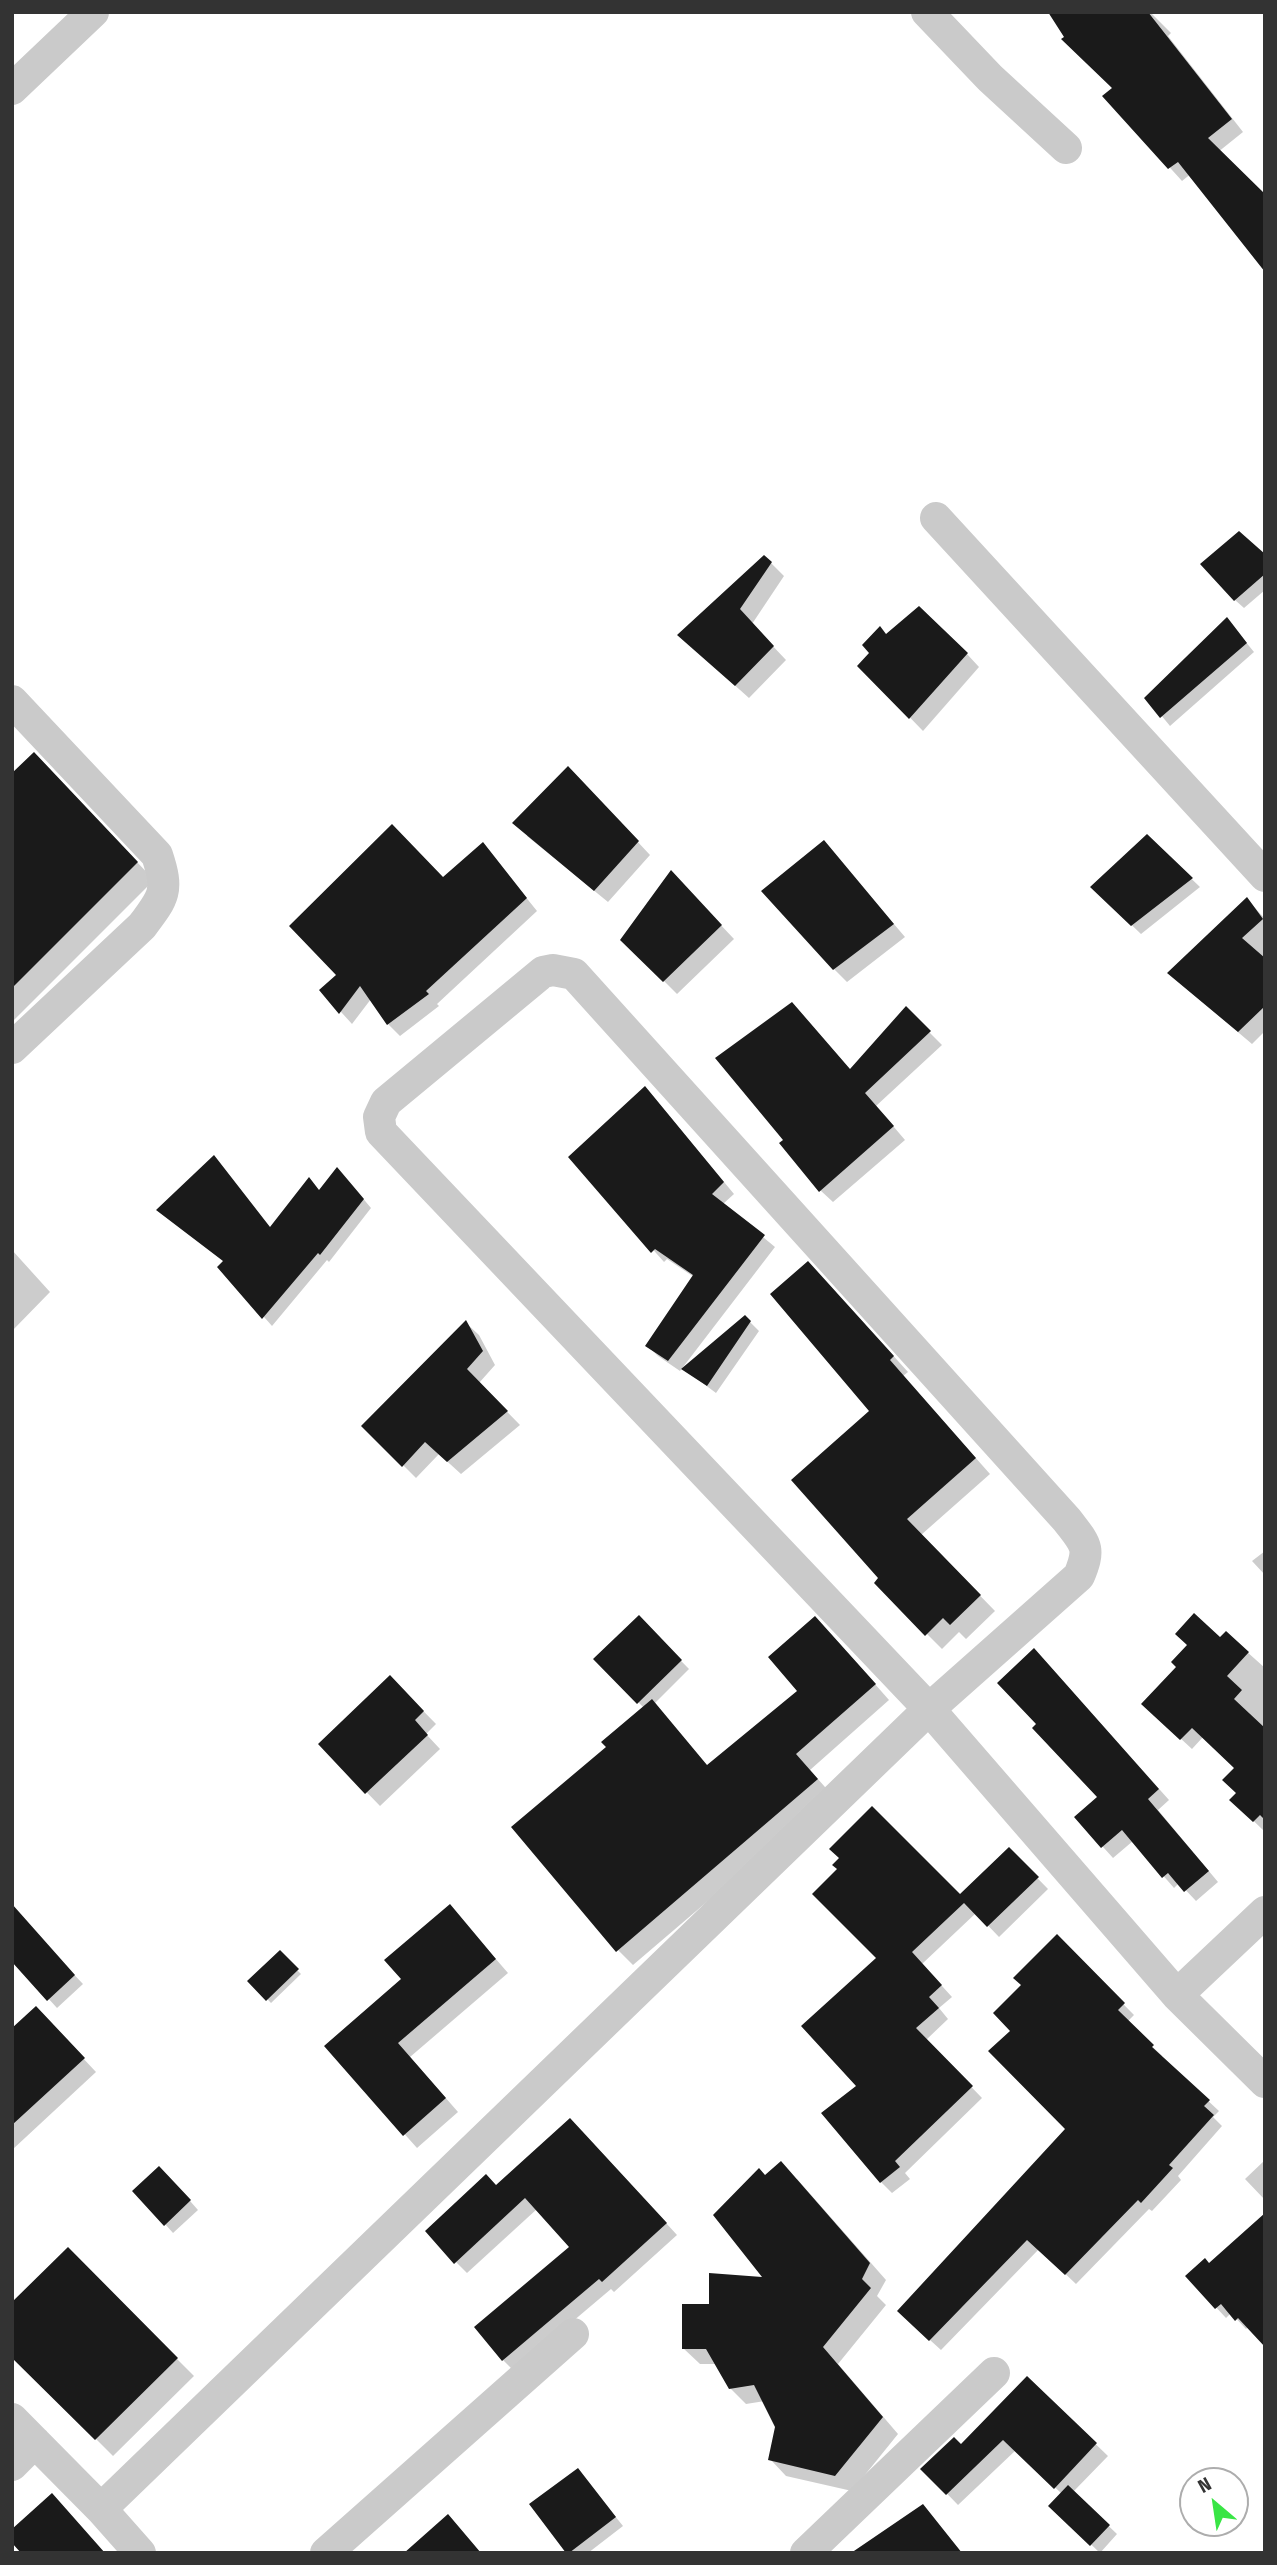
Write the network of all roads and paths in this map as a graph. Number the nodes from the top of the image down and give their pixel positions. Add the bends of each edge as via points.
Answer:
1 (93, 12) edge
2 (927, 12) edge
3 (12, 89) edge
4 (1066, 148) dead end
5 (936, 518) dead end
6 (12, 701) edge
7 (1265, 877) edge
8 (12, 1048) edge
9 (929, 1709) junction
10 (1265, 1912) edge
11 (1177, 1995) junction
12 (1265, 2082) edge
13 (573, 2334) dead end
14 (993, 2374) dead end
15 (12, 2419) edge
16 (35, 2442) junction
17 (12, 2465) edge
18 (101, 2509) junction
19 (140, 2553) edge
20 (326, 2553) edge
21 (806, 2553) edge

1 - 3 street
2 - 4 street
5 - 7 street
6 - 8 street via 157,855 165,880 158,904 142,926
9 - 9 street via 1079,1576 1087,1556 1083,1541 573,974 543,972 386,1102 379,1117 381,1132
9 - 11 street
9 - 18 street
10 - 11 street
11 - 12 street
13 - 20 street
14 - 21 street
15 - 16 street
16 - 17 street
16 - 18 street
18 - 19 street

